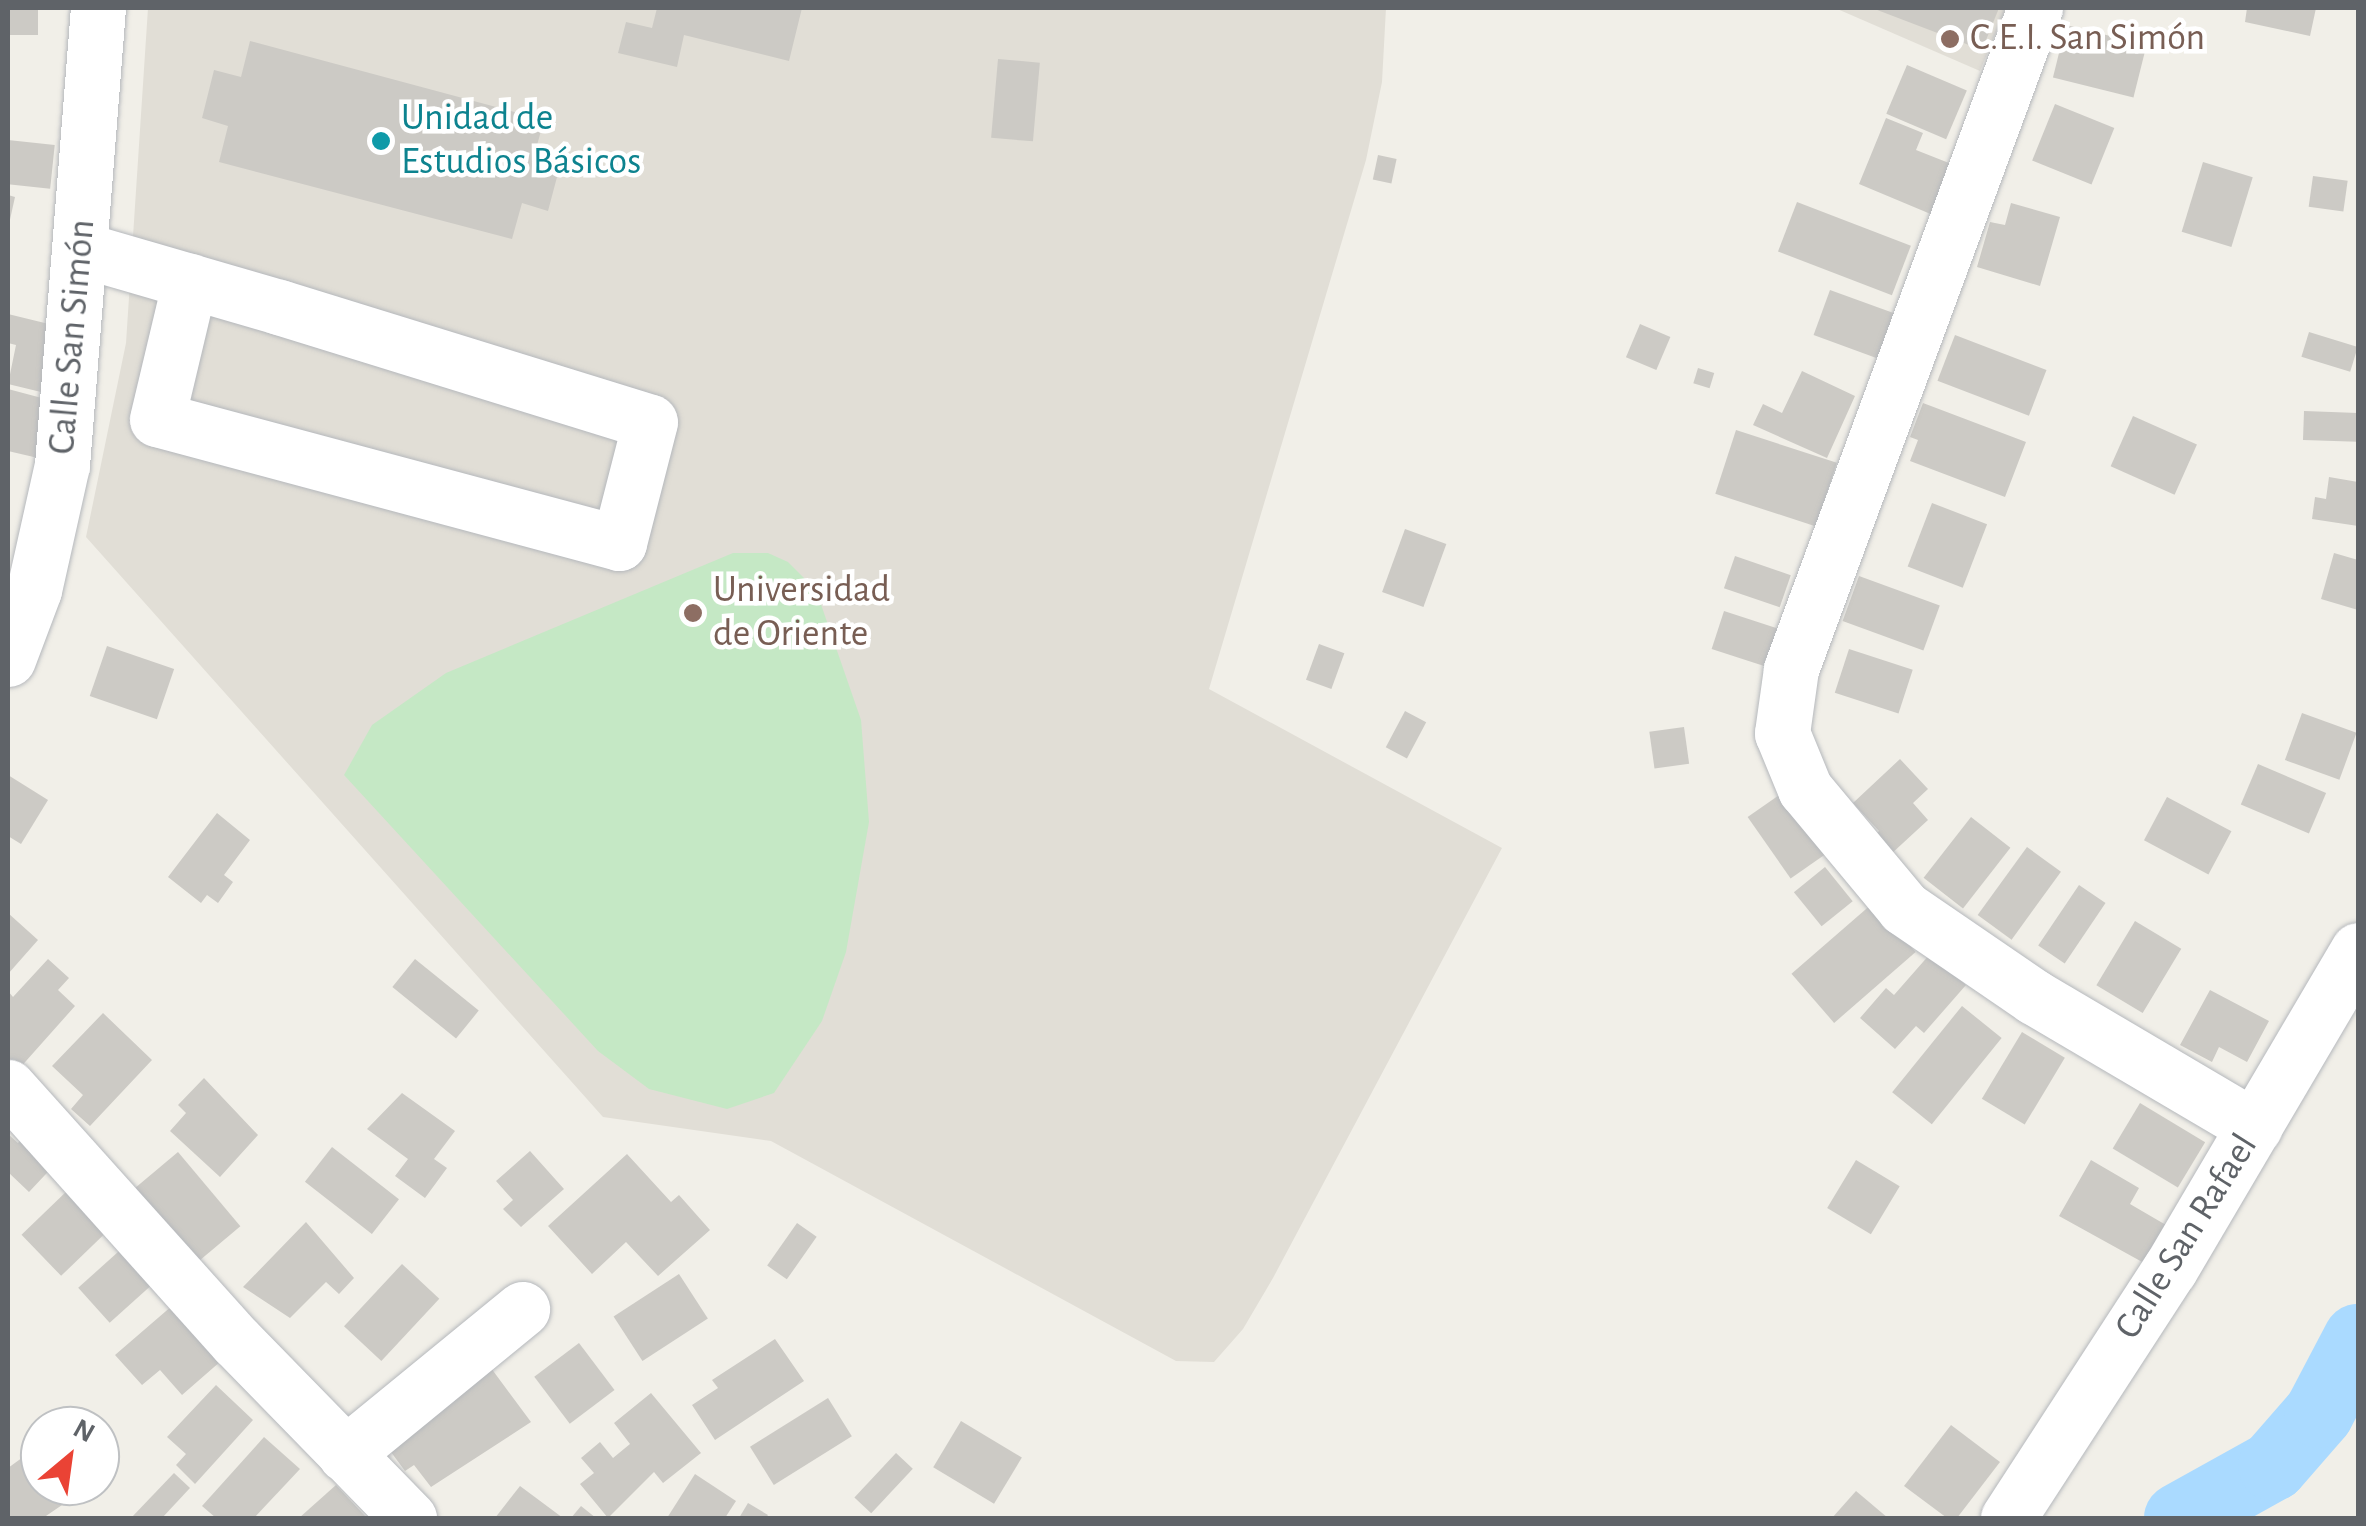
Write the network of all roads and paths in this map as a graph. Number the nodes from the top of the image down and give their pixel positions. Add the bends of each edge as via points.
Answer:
1 (98, 8) edge
2 (2034, 8) edge
3 (83, 250) junction
4 (190, 281) junction
5 (11, 639) edge
6 (2358, 950) edge
7 (8, 1087) edge
8 (2255, 1128) junction
9 (522, 1309) dead end
10 (345, 1454) junction
11 (409, 1518) edge
12 (2008, 1518) edge

1 - 3 street, Calle San Simón
2 - 8 street via 1792,669 1782,734 1805,789 1904,908 2034,997
3 - 4 street
3 - 5 street, Calle San Simón via 62,465
4 - 4 street via 158,418 619,543 650,422
6 - 8 street, Calle San Rafael
7 - 10 street
8 - 12 street, Calle San Rafael
9 - 10 street
10 - 11 street

